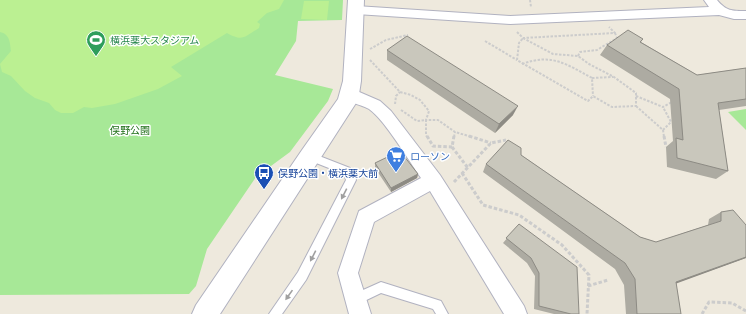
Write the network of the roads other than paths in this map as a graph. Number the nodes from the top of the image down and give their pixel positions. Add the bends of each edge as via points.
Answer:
1 (710, 0) edge
2 (356, 5) edge
3 (719, 11) junction
4 (746, 15) edge
5 (350, 94) junction
6 (309, 156) junction
7 (439, 187) junction
8 (358, 306) edge
9 (205, 314) edge
10 (275, 314) edge
11 (442, 314) edge
12 (516, 314) edge

1 - 3 street
2 - 3 street via 510,20
2 - 5 street
3 - 4 street
5 - 6 street
5 - 7 street via 374,105 385,115
6 - 9 street
6 -> 10 lane via 347,171 351,180 302,276
7 - 8 street via 366,217 348,273
7 - 12 street
8 - 11 lane via 381,287 438,305

